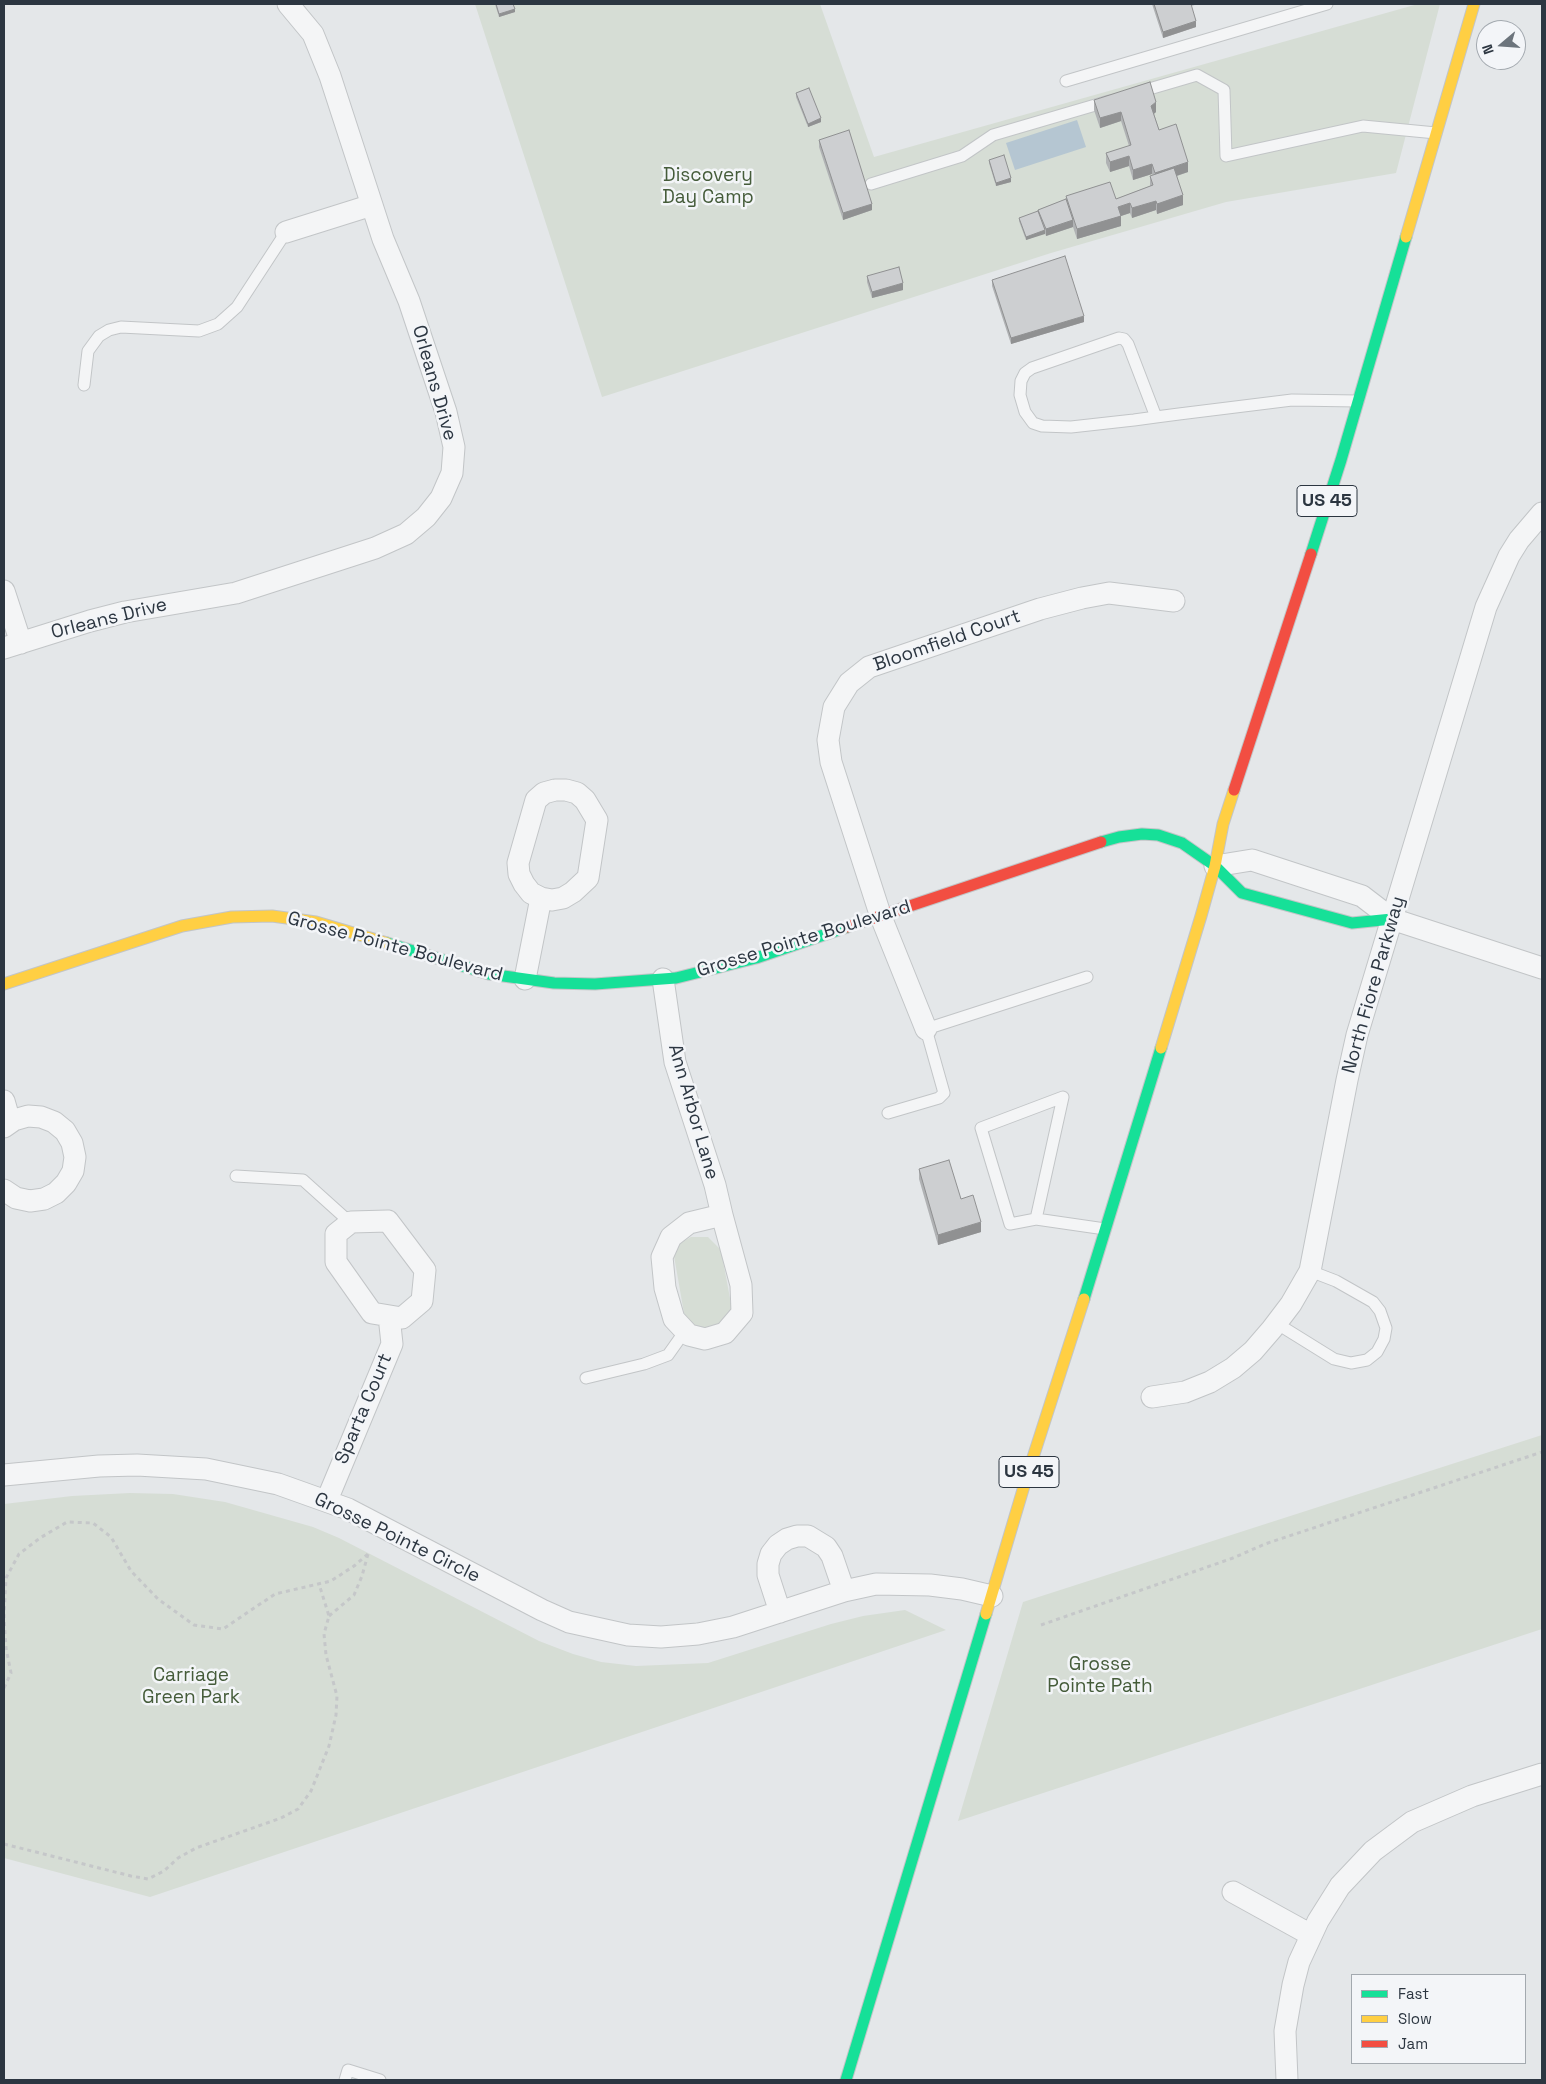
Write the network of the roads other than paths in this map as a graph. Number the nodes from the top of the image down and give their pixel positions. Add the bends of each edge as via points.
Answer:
1 (288, 4) edge
2 (1327, 4) edge
3 (1474, 4) edge
4 (1066, 81) dead end
5 (1436, 132) junction
6 (871, 184) dead end
7 (372, 206) junction
8 (286, 232) joint
9 (84, 385) dead end
10 (1358, 401) junction
11 (1156, 417) junction
12 (1542, 513) edge
13 (4, 591) edge
14 (1174, 601) dead end
15 (12, 646) edge
16 (1214, 866) junction
17 (541, 898) junction
18 (881, 917) junction
19 (1392, 919) junction
20 (1542, 968) edge
21 (1087, 977) dead end
22 (525, 979) junction
23 (663, 979) junction
24 (4, 984) edge
25 (926, 1029) junction
26 (4, 1101) edge
27 (888, 1113) dead end
28 (7, 1124) edge
29 (236, 1176) dead end
30 (4, 1190) edge
31 (722, 1216) junction
32 (1036, 1219) junction
33 (347, 1225) junction
34 (1105, 1228) junction
35 (1310, 1272) junction
36 (389, 1316) junction
37 (1276, 1323) junction
38 (685, 1331) junction
39 (586, 1378) dead end
40 (1152, 1396) dead end
41 (4, 1475) edge
42 (327, 1500) junction
43 (844, 1590) junction
44 (992, 1596) junction
45 (780, 1612) junction
46 (1542, 1774) edge
47 (1233, 1892) dead end
48 (1311, 1935) junction
49 (345, 2080) edge
50 (380, 2080) edge
51 (846, 2080) edge
52 (1287, 2080) edge

1 - 7 street, Orleans Drive via 313,34
2 - 4 lane
3 - 5 main road, US 45
5 - 6 lane via 1363,126 1226,156 1224,90 1197,75 993,135 962,156
5 - 10 main road, US 45
7 - 8 street
7 - 15 street, Orleans Drive via 409,301 446,412 454,447 452,473 441,498 426,517 406,534 375,548 236,593 126,612
8 - 9 lane via 238,307 218,324 199,331 120,327 109,330 99,336 88,351
10 - 11 lane via 1292,400
10 - 16 main road, US 45 via 1222,824
11 - 11 lane via 1071,427 1042,426 1033,423 1025,412 1020,395 1021,381 1032,368 1124,339
12 - 19 street, North Fiore Parkway via 1509,556 1486,607
13 - 15 street
14 - 18 street, Bloomfield Court via 1109,593 1082,598 868,667 849,683 834,707 828,740 831,762
16 - 18 main road, Grosse Pointe Boulevard via 1182,843 1158,835 1119,837
16 - 19 street, Grosse Pointe Boulevard via 1252,860 1362,896
16 - 19 main road, Grosse Pointe Boulevard via 1242,893 1352,923
16 - 34 main road, US 45
17 - 17 street via 524,884 518,862 536,800 544,793 566,790 585,800 597,820 588,878 563,898
17 - 22 street
18 - 23 main road, Grosse Pointe Boulevard via 756,958
18 - 25 street, Bloomfield Court
19 - 20 street, Grosse Pointe Boulevard
19 - 35 street, North Fiore Parkway via 1357,1036
21 - 25 lane
22 - 23 main road, Grosse Pointe Boulevard via 595,984
22 - 24 main road, Grosse Pointe Boulevard via 489,974 316,922 272,916 232,917 182,926
23 - 31 street, Ann Arbor Lane via 675,1062
25 - 27 lane via 944,1093 939,1098
26 - 28 street
28 - 30 street via 28,1116 54,1122 72,1144 74,1157 73,1171 66,1184 44,1199 16,1198
29 - 33 lane via 303,1180 343,1216
31 - 38 street via 689,1222 671,1237 662,1257 664,1288 674,1319
31 - 38 street, Ann Arbor Lane via 741,1285 742,1313 726,1333 705,1339 689,1336
32 - 32 lane via 1010,1224 981,1128 1063,1097
32 - 34 lane
33 - 36 street via 336,1234 336,1262 372,1313
33 - 36 street via 351,1222 388,1221 425,1270 422,1301 402,1318
34 - 44 main road, US 45
35 - 37 street, North Fiore Parkway
35 - 37 lane via 1336,1281 1373,1302 1386,1328 1377,1352 1367,1360 1351,1363 1334,1359
36 - 42 street, Sparta Court via 392,1344
37 - 40 street, North Fiore Parkway via 1233,1368 1210,1382 1185,1392
38 - 39 lane via 668,1355
41 - 42 street, Grosse Pointe Circle via 137,1464 206,1469 278,1484
42 - 45 street, Grosse Pointe Circle via 542,1610 599,1630 661,1637 698,1634
43 - 44 street, Grosse Pointe Circle via 876,1584 910,1583
43 - 45 street, Grosse Pointe Circle
43 - 45 street via 826,1547 808,1536 787,1539 778,1545 768,1564 768,1575
44 - 51 main road, US 45
46 - 48 street via 1472,1796 1412,1822 1373,1851 1340,1886
47 - 48 street
48 - 52 street via 1292,1985 1285,2031
49 - 50 lane via 348,2070

